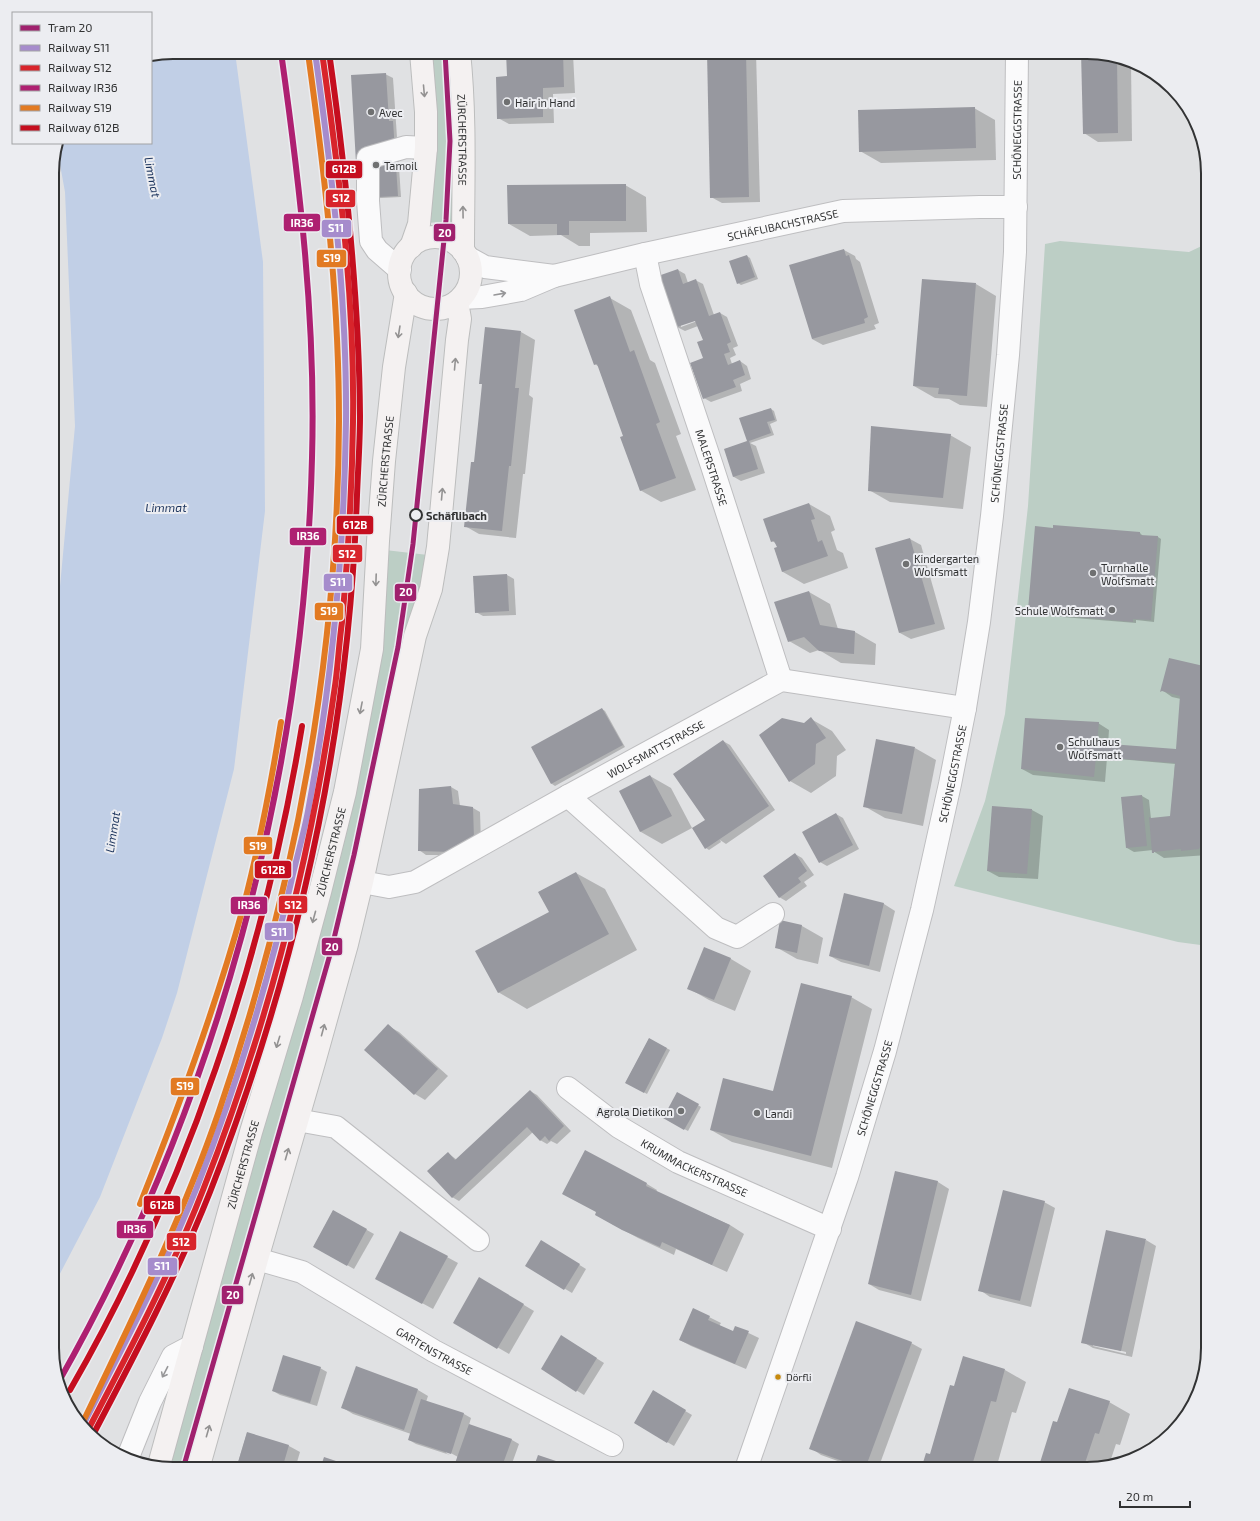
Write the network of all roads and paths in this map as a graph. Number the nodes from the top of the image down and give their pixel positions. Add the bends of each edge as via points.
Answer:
1 (422, 59) edge
2 (459, 59) edge
3 (1017, 59) edge
4 (426, 148) junction
5 (1016, 207) junction
6 (411, 247) junction
7 (465, 254) junction
8 (645, 254) junction
9 (400, 270) junction
10 (554, 276) junction
11 (406, 294) junction
12 (460, 300) junction
13 (781, 680) junction
14 (965, 708) junction
15 (568, 796) junction
16 (362, 882) junction
17 (773, 914) dead end
18 (568, 1088) dead end
19 (297, 1120) junction
20 (830, 1229) junction
21 (478, 1240) dead end
22 (257, 1259) junction
23 (192, 1346) junction
24 (612, 1445) dead end
25 (130, 1453) edge
26 (160, 1461) edge
27 (200, 1462) edge
28 (748, 1462) edge

1 -> 4 main road
7 -> 2 main road, ZÜRCHERSTRASSE via 464,148
3 - 5 street, SCHÖNEGGSTRASSE
4 - 6 main road via 419,224
4 - 9 street via 406,147 368,158 371,241 377,250
5 - 8 street, SCHÄFLIBACHSTRASSE via 843,212
5 - 14 street, SCHÖNEGGSTRASSE via 1008,355 992,516
6 - 7 main road via 422,240 447,239
6 - 9 main road via 402,260
7 - 10 street, SCHÄFLIBACHSTRASSE via 485,267
7 - 12 main road, ZÜRCHERSTRASSE via 471,267 471,278 468,289
8 - 10 street, SCHÄFLIBACHSTRASSE
8 - 13 street, MALERSTRASSE via 651,284
9 - 11 main road, ZÜRCHERSTRASSE via 401,285
12 -> 10 street, SCHÄFLIBACHSTRASSE via 521,290
11 - 12 main road via 416,304 430,309 444,308
11 -> 23 main road, ZÜRCHERSTRASSE via 394,367 384,461 372,649 345,792 316,907
16 -> 12 main road, ZÜRCHERSTRASSE via 414,643 432,589
13 - 14 street
13 - 15 street, WOLFSMATTSTRASSE
14 - 20 street, SCHÖNEGGSTRASSE via 922,910 885,1051
15 - 16 street, WOLFSMATTSTRASSE via 415,882 389,887
15 - 17 street via 716,928 737,937
19 -> 16 main road, ZÜRCHERSTRASSE via 341,967
18 - 20 street, KRUMMACKERSTRASSE via 619,1127 678,1162
19 - 21 street via 336,1127
22 -> 19 main road, ZÜRCHERSTRASSE
20 - 28 street, SCHÖNEGGSTRASSE
22 - 24 street, GARTENSTRASSE via 302,1272 434,1351
27 -> 22 main road, ZÜRCHERSTRASSE
23 -> 25 street via 173,1356 150,1402
23 - 26 main road, ZÜRCHERSTRASSE

